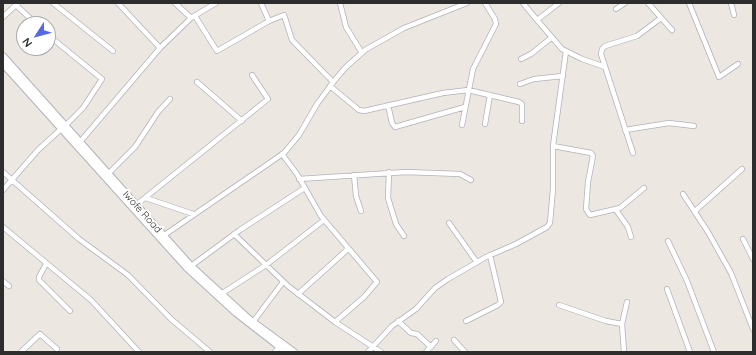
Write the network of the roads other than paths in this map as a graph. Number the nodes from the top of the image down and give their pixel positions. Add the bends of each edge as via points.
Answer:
1 (53, 3) edge
2 (118, 3) edge
3 (175, 3) edge
4 (216, 3) edge
5 (261, 3) edge
6 (340, 3) edge
7 (467, 3) edge
8 (485, 3) edge
9 (523, 3) edge
10 (559, 3) edge
11 (624, 3) edge
12 (648, 3) edge
13 (689, 3) edge
14 (731, 3) edge
15 (17, 4) edge
16 (616, 9) dead end
17 (734, 15) dead end
18 (28, 16) edge
19 (3, 17) edge
20 (193, 17) junction
21 (661, 18) junction
22 (537, 20) junction
23 (269, 21) junction
24 (672, 30) dead end
25 (551, 38) junction
26 (56, 42) edge
27 (160, 48) junction
28 (113, 51) dead end
29 (566, 51) junction
30 (362, 53) junction
31 (3, 56) edge
32 (521, 59) dead end
33 (3, 64) edge
34 (738, 64) dead end
35 (605, 67) junction
36 (252, 75) dead end
37 (563, 76) junction
38 (197, 82) dead end
39 (332, 84) junction
40 (520, 84) dead end
41 (468, 90) junction
42 (490, 95) junction
43 (170, 98) dead end
44 (388, 105) junction
45 (465, 107) junction
46 (242, 121) junction
47 (522, 121) dead end
48 (485, 124) dead end
49 (462, 125) dead end
50 (694, 126) dead end
51 (63, 127) junction
52 (625, 130) junction
53 (80, 142) junction
54 (553, 146) junction
55 (632, 153) dead end
56 (282, 154) junction
57 (742, 169) dead end
58 (3, 172) edge
59 (389, 172) junction
60 (108, 174) junction
61 (354, 175) junction
62 (299, 179) junction
63 (12, 180) junction
64 (471, 180) dead end
65 (644, 188) dead end
66 (303, 189) junction
67 (3, 190) edge
68 (683, 194) dead end
69 (146, 198) junction
70 (136, 205) junction
71 (616, 210) junction
72 (361, 211) dead end
73 (695, 211) junction
74 (193, 214) junction
75 (324, 220) junction
76 (449, 223) dead end
77 (3, 226) edge
78 (234, 234) junction
79 (163, 236) junction
80 (404, 236) dead end
81 (631, 236) dead end
82 (743, 239) dead end
83 (668, 241) dead end
84 (348, 249) junction
85 (490, 255) junction
86 (753, 259) edge
87 (476, 262) junction
88 (46, 264) junction
89 (266, 265) junction
90 (190, 266) junction
91 (3, 281) edge
92 (283, 282) junction
93 (9, 286) dead end
94 (210, 288) junction
95 (667, 288) dead end
96 (221, 294) junction
97 (298, 294) junction
98 (627, 302) dead end
99 (559, 305) dead end
100 (70, 311) dead end
101 (398, 321) junction
102 (466, 321) dead end
103 (253, 322) junction
104 (335, 322) junction
105 (622, 324) junction
106 (753, 329) edge
107 (454, 340) dead end
108 (436, 341) dead end
109 (372, 346) junction
110 (431, 347) junction
111 (57, 349) dead end
112 (276, 350) edge
113 (20, 352) edge
114 (140, 352) edge
115 (210, 352) edge
116 (286, 352) edge
117 (294, 352) edge
118 (368, 352) edge
119 (381, 352) edge
120 (426, 352) edge
121 (465, 352) edge
122 (624, 352) edge
123 (690, 352) edge
124 (714, 352) edge

1 - 28 street
2 - 27 street
3 - 20 street
4 - 20 street
5 - 23 street
6 - 30 street via 346,27
7 - 30 street via 404,28
8 - 41 street via 496,24 474,69
9 - 22 street
10 - 22 street
11 - 16 street
12 - 21 street
13 - 34 street via 719,77
14 - 17 street
15 - 18 street
15 - 19 street
20 - 23 street via 217,51
20 - 27 street
21 - 24 street
21 - 35 street via 637,36 605,46 602,54
22 - 25 street
23 - 39 street via 284,16 292,40
25 - 29 street
25 - 32 street
26 - 51 street via 102,79 83,108
27 - 53 street
29 - 35 street
29 - 37 street
30 - 39 street
31 - 51 street, Iwofe Road
33 - 51 street, Iwofe Road
35 - 52 street
36 - 46 street via 268,99
37 - 40 street via 534,79
37 - 54 street
38 - 46 street
39 - 44 street via 359,110
39 - 56 street via 299,135
41 - 42 street
41 - 44 street
41 - 45 street
42 - 47 street via 521,103
42 - 48 street
43 - 60 street via 135,147
44 - 45 street via 395,127
45 - 49 street
46 - 69 street
50 - 52 street via 669,123
51 - 53 street, Iwofe Road
51 - 63 street via 38,150
51 - 94 street, Iwofe Road via 157,236
52 - 55 street
53 - 60 street, Iwofe Road
54 - 71 street via 593,156 588,182 588,214
54 - 85 street via 550,223 533,235
56 - 62 street
56 - 74 street
57 - 73 street
58 - 63 street
59 - 61 street
59 - 64 street via 453,173
59 - 80 street via 388,198 396,224
60 - 70 street, Iwofe Road
61 - 62 street
61 - 72 street via 356,196
62 - 66 street
63 - 67 street
63 - 115 street via 79,239 128,275 171,319
65 - 71 street
66 - 75 street
66 - 78 street
68 - 73 street
69 - 70 street
69 - 74 street
70 - 79 street, Iwofe Road
71 - 81 street
73 - 106 street via 731,273
74 - 79 street
75 - 84 street
75 - 89 street
76 - 87 street
77 - 88 street
78 - 89 street
78 - 90 street
79 - 90 street, Iwofe Road
82 - 86 street
83 - 124 street via 687,281
84 - 97 street
84 - 104 street via 377,282
85 - 87 street
85 - 102 street via 501,302
87 - 101 street via 436,288 416,309
88 - 100 street via 39,280
88 - 114 street via 91,300
89 - 92 street
89 - 96 street
90 - 94 street, Iwofe Road
91 - 93 street
92 - 97 street
92 - 103 street
94 - 96 street, Iwofe Road
94 - 112 street, Iwofe Road
95 - 123 street
96 - 103 street, Iwofe Road
97 - 104 street
98 - 105 street
99 - 105 street
101 - 109 street
101 - 110 street
103 - 117 street, Iwofe Road
104 - 109 street
105 - 122 street
107 - 121 street
108 - 110 street
109 - 118 street
109 - 119 street
110 - 120 street
111 - 113 street via 40,334
112 - 116 street, Iwofe Road

